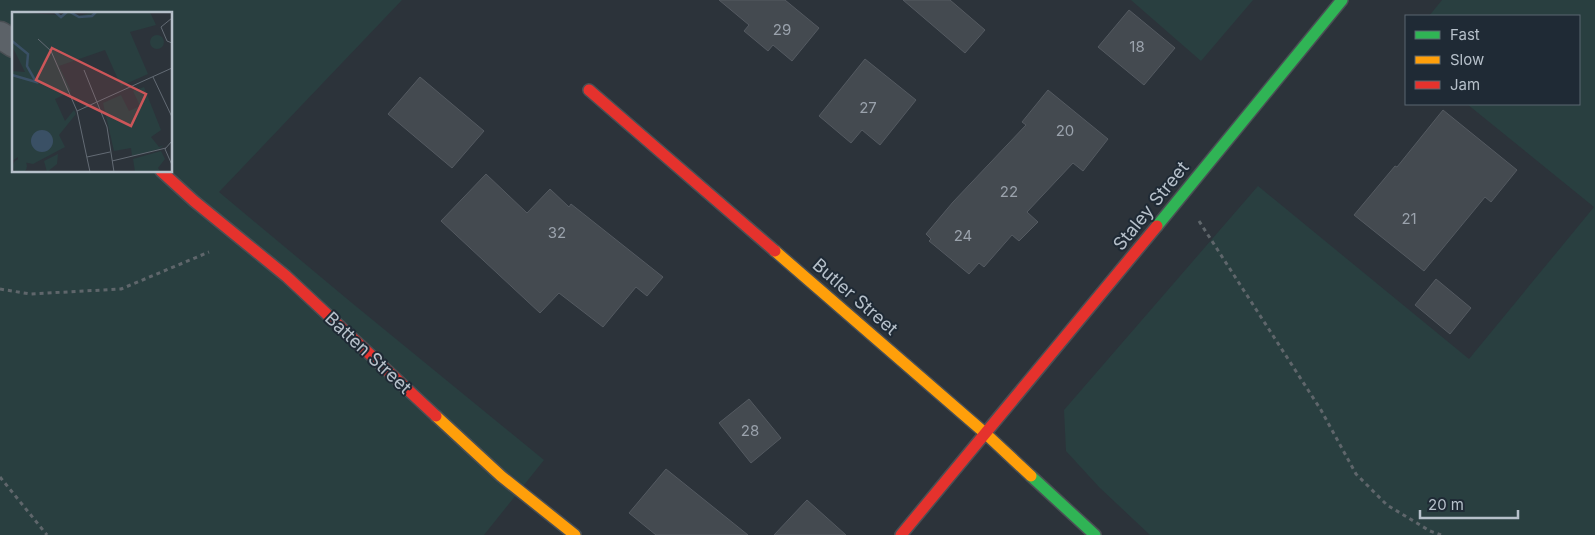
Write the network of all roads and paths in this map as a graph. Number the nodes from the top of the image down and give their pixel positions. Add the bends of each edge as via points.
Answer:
1 (1342, 0) edge
2 (0, 35) edge
3 (12, 43) edge
4 (589, 90) dead end
5 (162, 172) edge
6 (1182, 196) junction
7 (240, 239) junction
8 (0, 289) edge
9 (986, 434) junction
10 (0, 477) edge
11 (47, 535) edge
12 (575, 535) edge
13 (901, 535) edge
14 (1095, 535) edge
15 (1442, 535) edge

1 - 6 street, Staley Street
2 - 3 street
4 - 9 street, Butler Street
5 - 7 street, Batten Street
6 - 9 street, Staley Street
6 - 15 path via 1321,410 1356,474 1387,506
7 - 8 path via 121,289 30,294
7 - 12 street, Batten Street via 286,276 501,476
9 - 13 street, Staley Street
9 - 14 street, Butler Street
10 - 11 path

